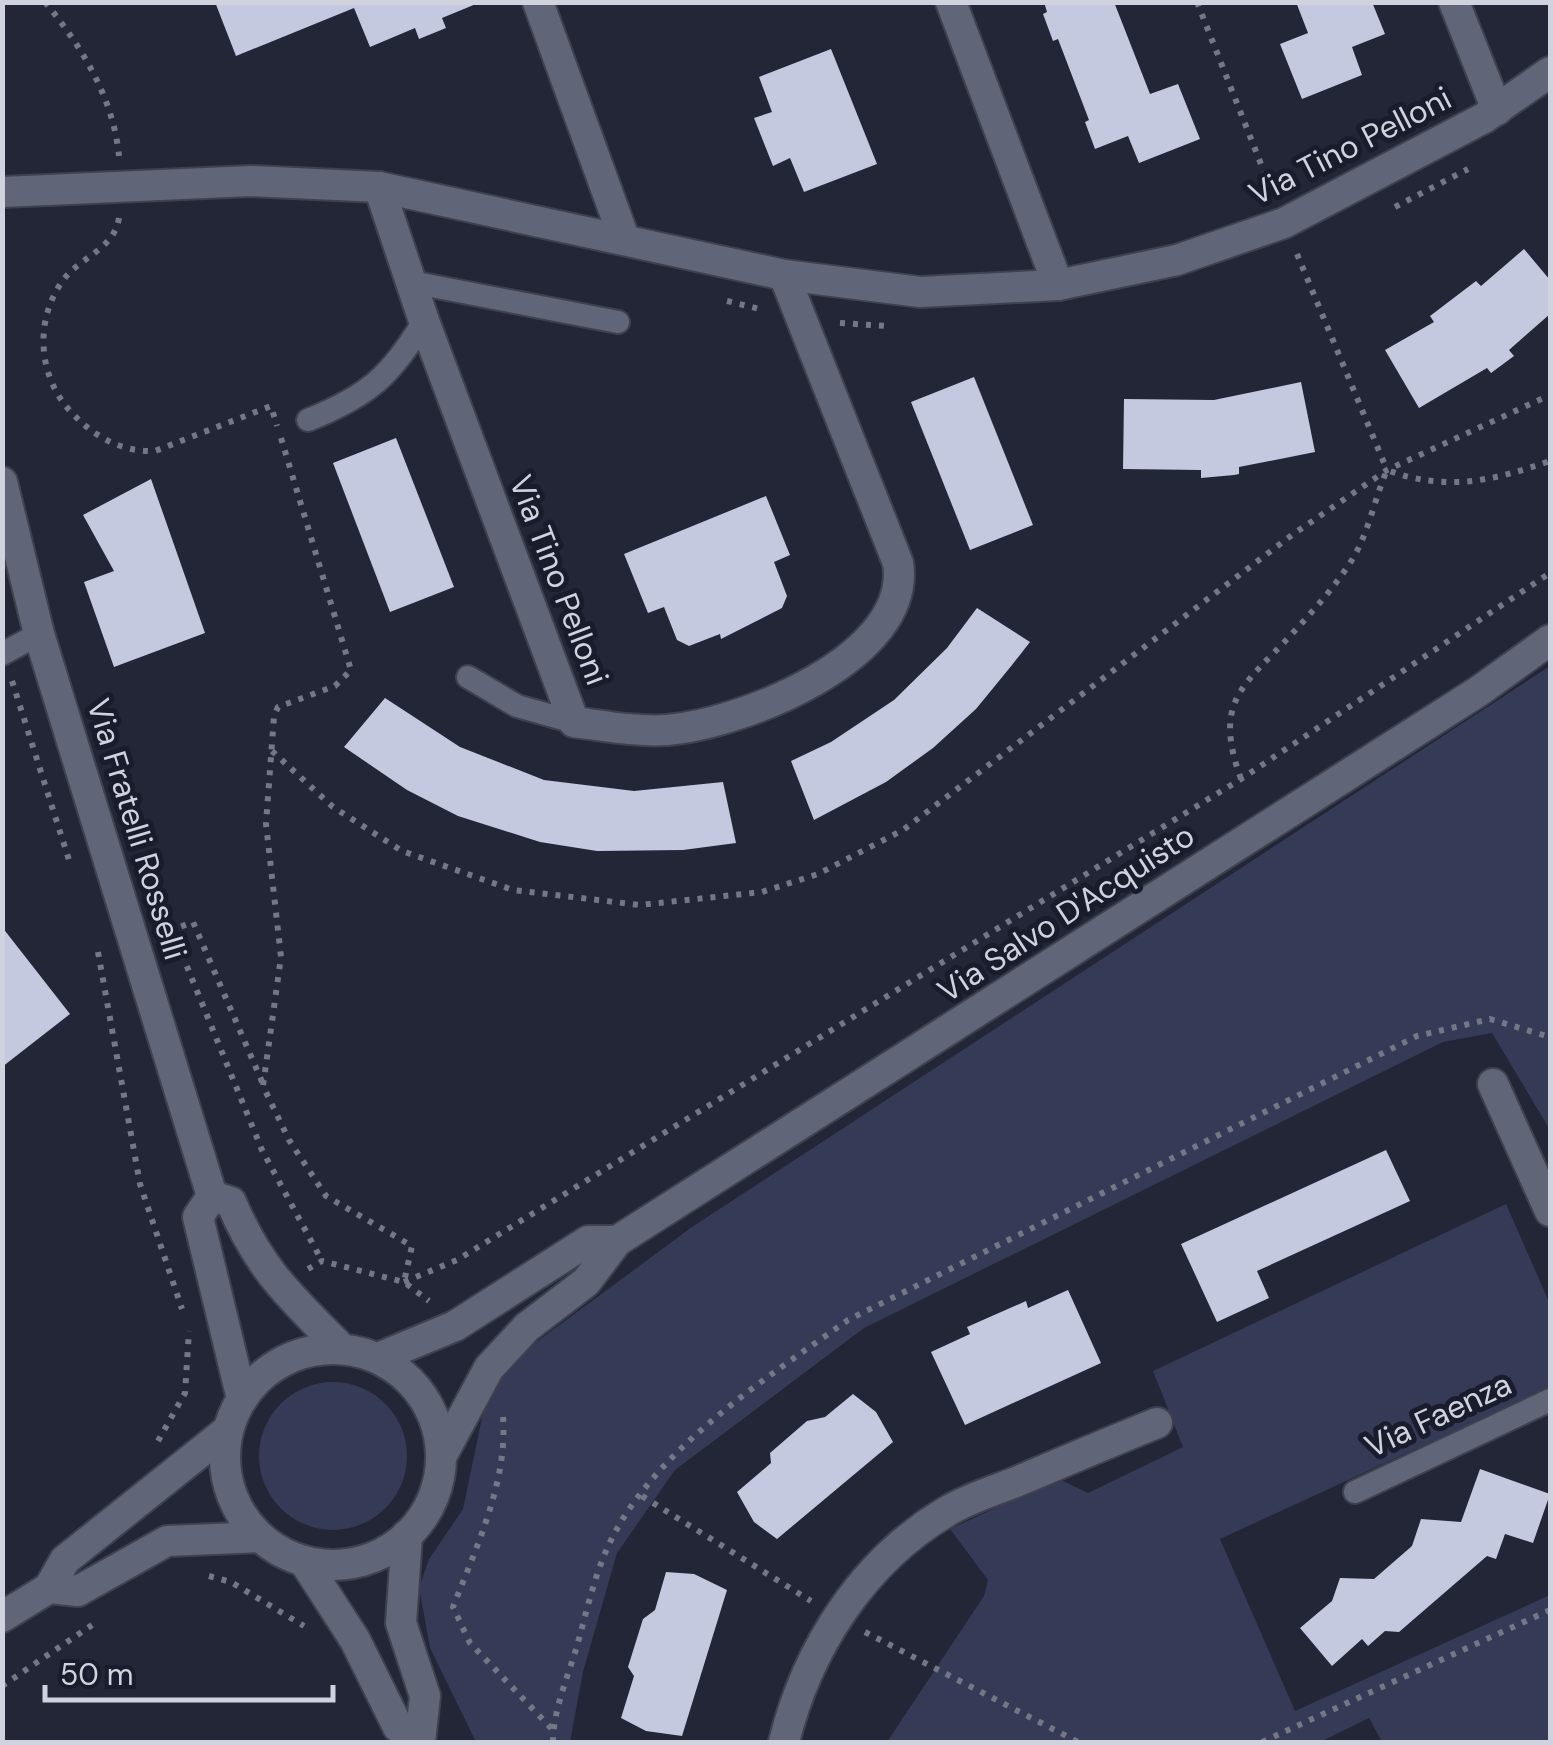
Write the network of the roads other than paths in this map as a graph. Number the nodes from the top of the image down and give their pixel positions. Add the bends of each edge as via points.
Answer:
1 (538, 2) edge
2 (951, 2) edge
3 (1454, 2) edge
4 (1550, 72) edge
5 (1497, 110) junction
6 (379, 187) junction
7 (2, 192) edge
8 (624, 238) junction
9 (784, 276) junction
10 (411, 282) junction
11 (1058, 285) junction
12 (424, 321) junction
13 (618, 322) dead end
14 (308, 420) dead end
15 (2, 482) edge
16 (39, 634) junction
17 (1550, 640) edge
18 (3, 653) edge
19 (468, 677) dead end
20 (574, 722) junction
21 (1493, 1084) dead end
22 (212, 1196) junction
23 (1550, 1212) edge
24 (617, 1241) junction
25 (342, 1349) junction
26 (378, 1358) junction
27 (242, 1398) junction
28 (1550, 1400) edge
29 (1157, 1423) dead end
30 (228, 1430) junction
31 (441, 1457) junction
32 (1355, 1492) dead end
33 (407, 1535) junction
34 (260, 1537) junction
35 (304, 1561) junction
36 (50, 1588) junction
37 (2, 1618) edge
38 (419, 1742) edge
39 (784, 1742) edge

1 - 8 street
2 - 11 street
3 - 5 street, Via Tino Pelloni
4 - 5 street, Via Tino Pelloni
5 - 11 street, Via Tino Pelloni via 1284,223 1177,260
6 - 7 street, Via Tino Pelloni via 251,181
6 - 8 street, Via Tino Pelloni
6 - 10 street, Via Tino Pelloni
8 - 9 street, Via Tino Pelloni
9 - 11 street, Via Tino Pelloni via 920,292
9 - 20 street, Via Tino Pelloni via 898,563 896,603 856,652 828,672 720,720 667,730
10 - 12 street, Via Tino Pelloni
10 - 13 lane
12 - 14 lane via 373,388
12 - 20 street, Via Tino Pelloni
15 - 16 street, Via Fratelli Rosselli
16 - 18 lane
16 - 22 street, Via Fratelli Rosselli
17 - 24 street, Via Salvo D'Acquisto via 1479,692
19 - 20 lane via 516,706
21 - 23 street
22 - 25 street, Via Fratelli Rosselli via 231,1202 251,1250 277,1285
22 - 27 street, Via Fratelli Rosselli via 198,1218
24 - 26 street, Via Salvo D'Acquisto via 588,1241 455,1326
24 - 31 street, Via Salvo D'Acquisto via 586,1282 527,1326 488,1368
25 - 26 street
25 - 27 street via 296,1355
26 - 31 street via 424,1398
27 - 30 street
28 - 32 lane, Via Faenza
29 - 39 street via 949,1510 896,1548 819,1649 795,1695
30 - 34 street via 225,1469 236,1506
30 - 36 street via 65,1560
31 - 33 street via 426,1512
33 - 35 street via 376,1556 340,1565
33 - 38 street via 402,1622 425,1696
34 - 35 street
34 - 36 street via 167,1542 78,1591
35 - 38 street via 355,1640 398,1727
36 - 37 street

